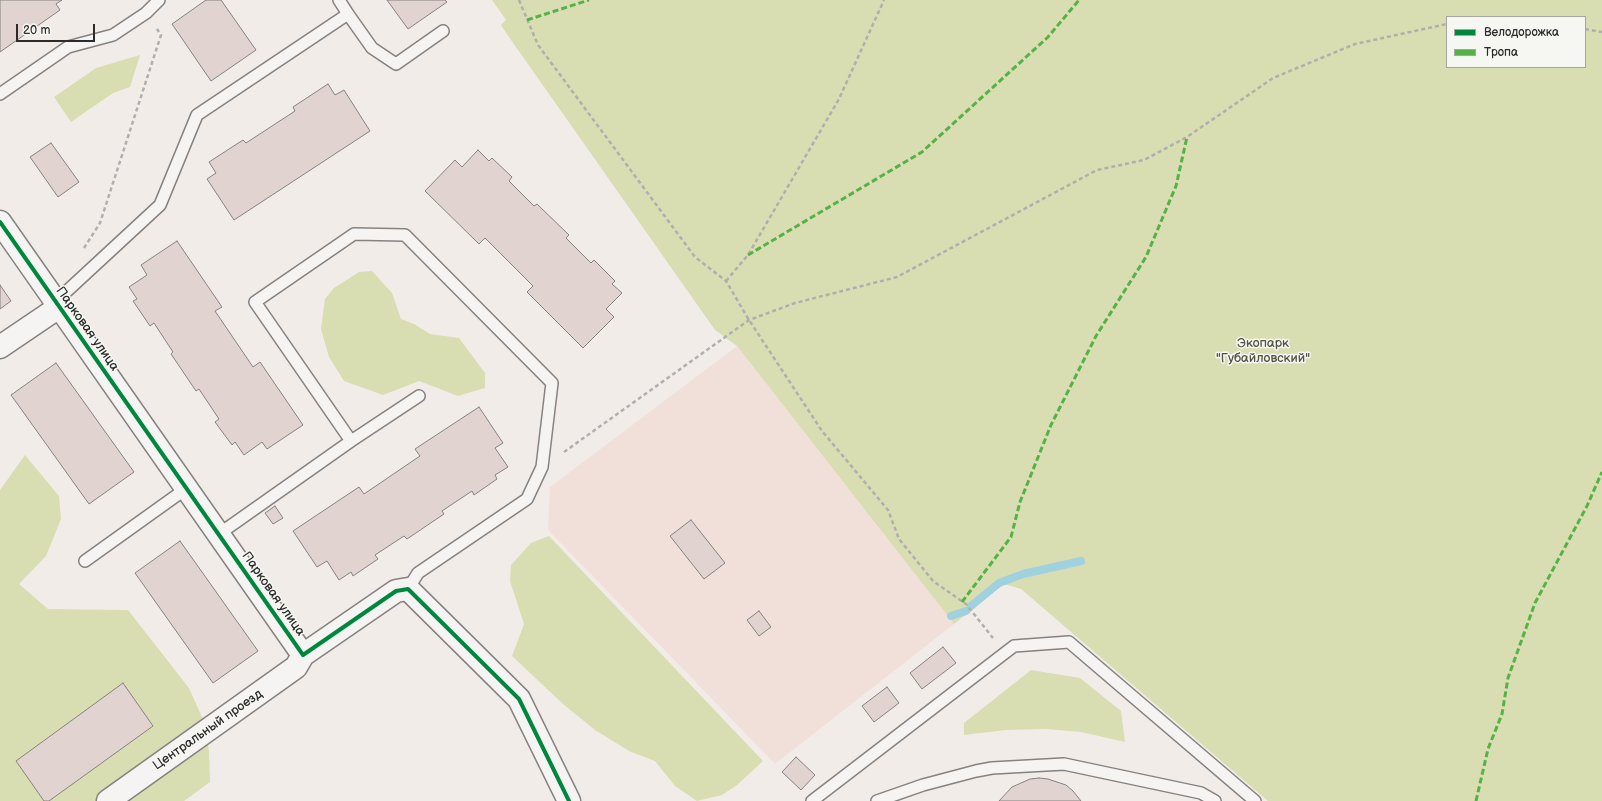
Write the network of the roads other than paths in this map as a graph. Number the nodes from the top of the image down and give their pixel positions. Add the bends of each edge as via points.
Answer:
1 (159, 0) edge
2 (339, 0) edge
3 (348, 14) junction
4 (443, 31) dead end
5 (0, 94) edge
6 (0, 222) edge
7 (57, 303) junction
8 (0, 347) edge
9 (418, 396) dead end
10 (351, 441) junction
11 (187, 488) junction
12 (219, 534) junction
13 (85, 561) dead end
14 (408, 589) junction
15 (303, 655) junction
16 (108, 801) edge
17 (569, 801) edge
18 (812, 801) edge
19 (878, 801) edge
20 (1215, 801) edge
21 (1255, 801) edge

1 - 5 lane via 146,13 113,35 68,48
2 - 3 lane
3 - 4 lane via 372,48 396,64
3 - 7 lane via 197,115 160,205
6 - 7 street, Парковая улица
7 - 8 street
7 - 11 street, Парковая улица
9 - 10 lane
10 - 12 lane
10 - 14 lane via 255,302 354,234 405,235 552,383 542,467 527,498 418,573
11 - 12 street, Парковая улица
11 - 13 lane
12 - 15 street, Парковая улица
14 - 15 street, Парковая улица via 396,592
14 - 17 street via 519,699
15 - 16 street, Центральный проезд via 296,667
18 - 21 lane via 1014,646 1069,642
19 - 20 lane via 923,785 976,771 1064,764 1201,793

